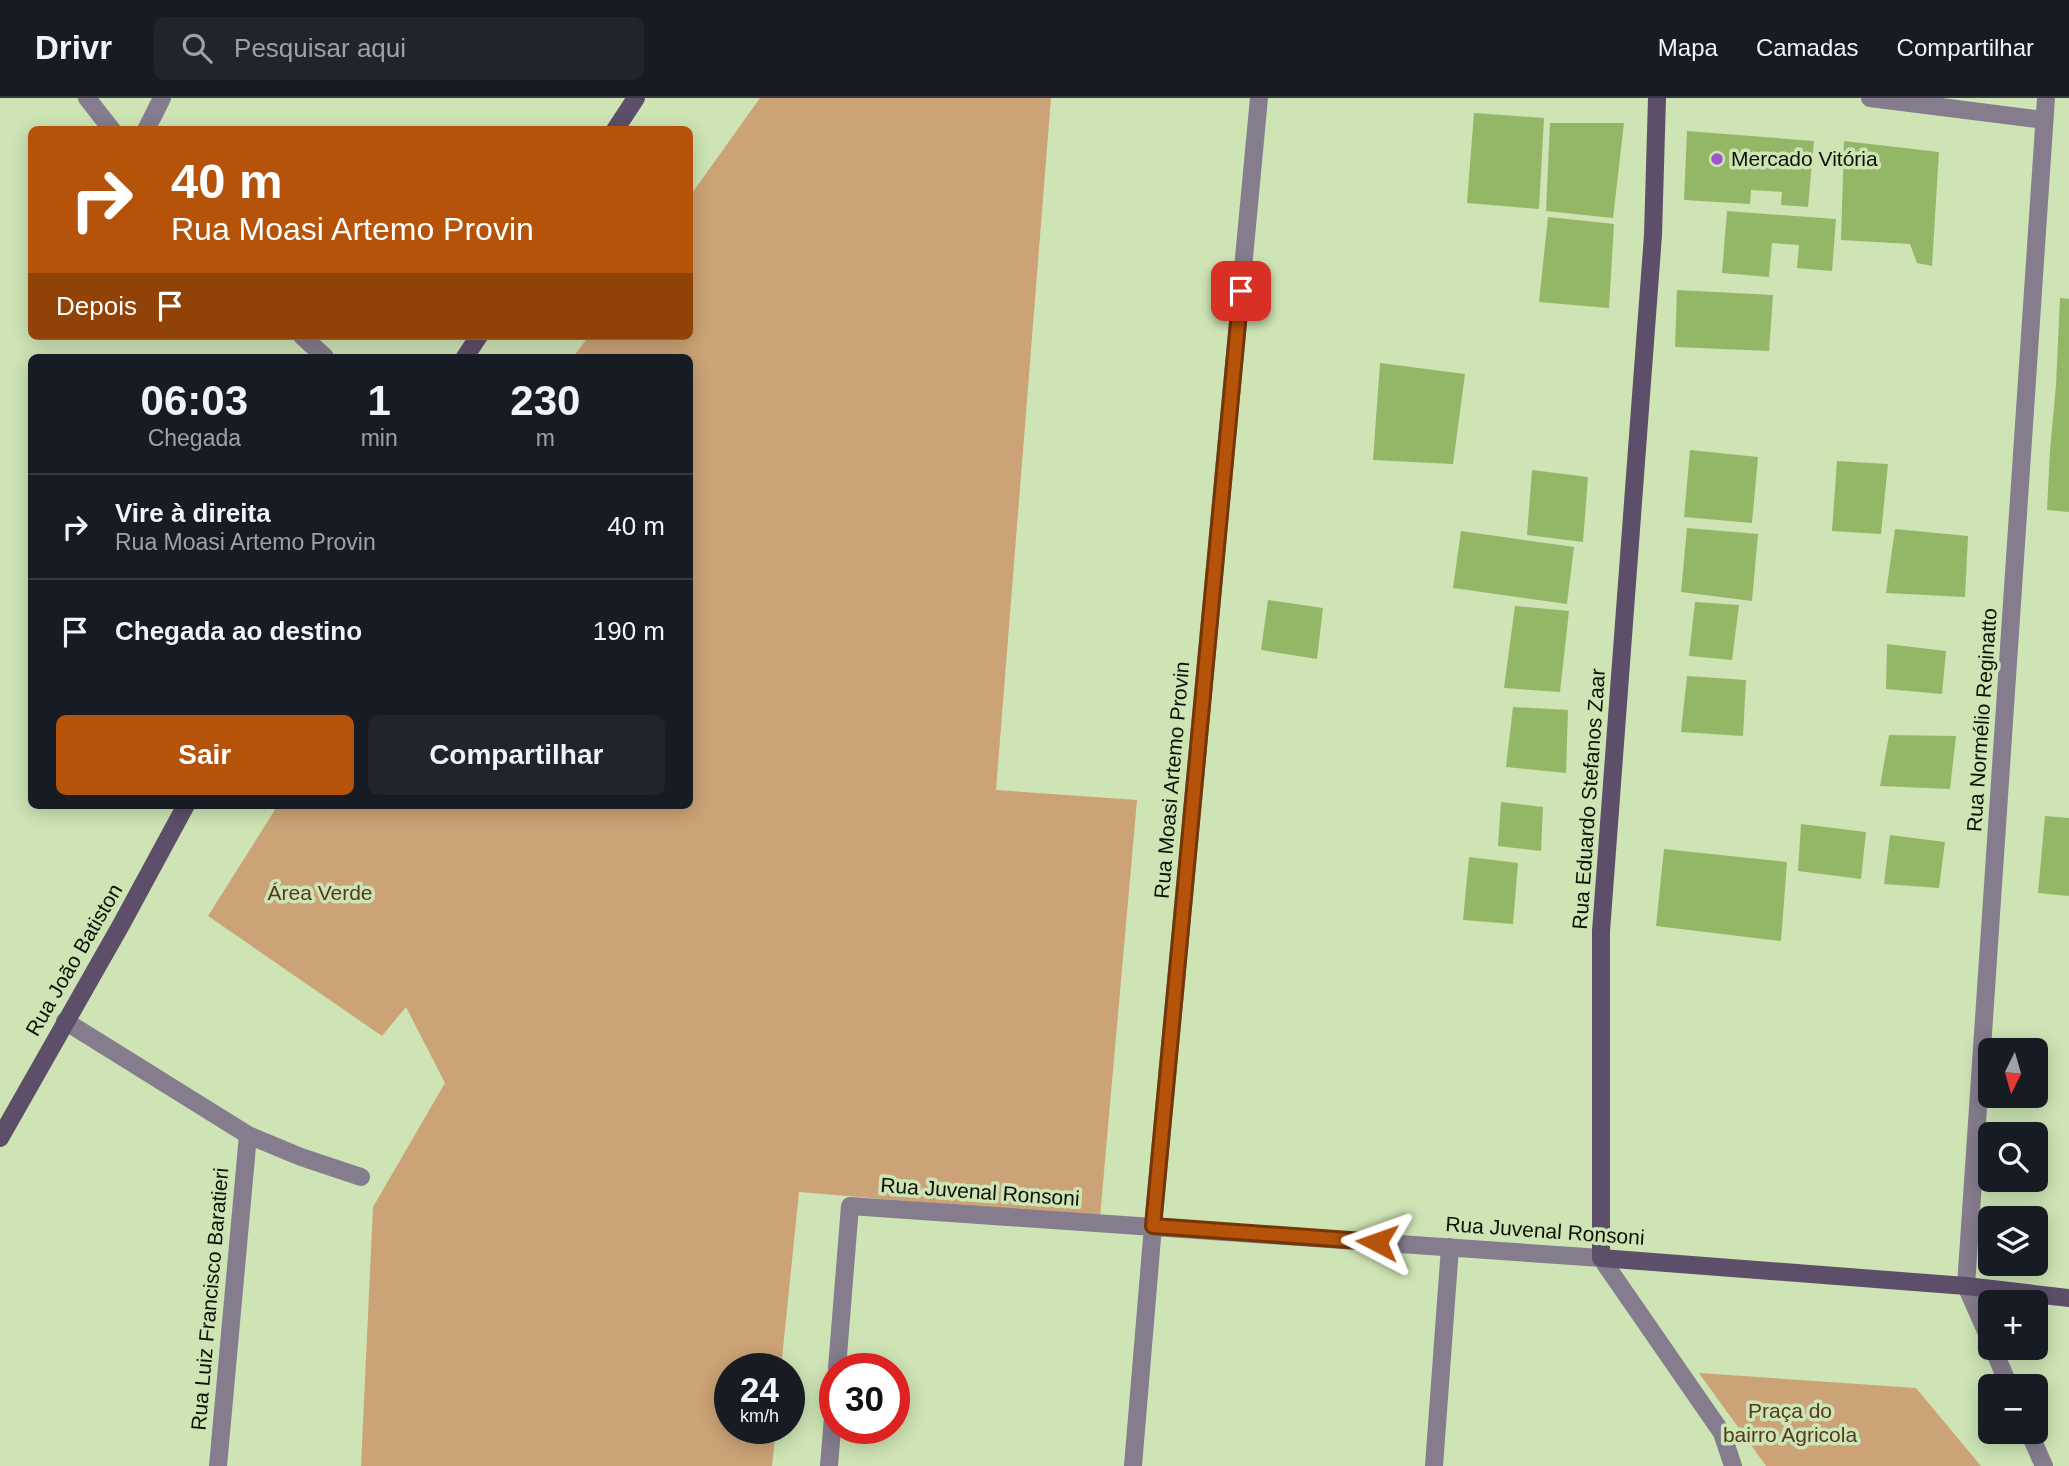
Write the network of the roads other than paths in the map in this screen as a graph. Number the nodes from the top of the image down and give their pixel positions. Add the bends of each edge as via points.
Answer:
1 (87, 98) edge
2 (162, 98) edge
3 (636, 98) edge
4 (1259, 98) edge
5 (1657, 98) edge
6 (1870, 98) edge
7 (2046, 98) edge
8 (2044, 120) junction
9 (109, 126) edge
10 (148, 126) edge
11 (618, 126) edge
12 (307, 340) edge
13 (323, 354) edge
14 (184, 809) edge
15 (65, 1021) junction
16 (248, 1135) junction
17 (0, 1138) edge
18 (361, 1177) dead end
19 (1153, 1226) junction
20 (1450, 1247) junction
21 (1601, 1258) junction
22 (1966, 1286) junction
23 (2069, 1298) edge
24 (1978, 1313) edge
25 (838, 1353) edge
26 (831, 1444) edge
27 (2034, 1444) edge
28 (218, 1466) edge
29 (829, 1466) edge
30 (1133, 1466) edge
31 (1434, 1466) edge
32 (1733, 1466) edge
33 (2044, 1466) edge

1 - 9 street
2 - 10 street
3 - 11 street
4 - 19 street, Rua Moasi Artemo Provin
5 - 21 street, Rua Eduardo Stefanos Zaar via 1653,235 1601,930
6 - 8 street
7 - 8 street, Rua Normélio Reginatto
8 - 22 street, Rua Normélio Reginatto
12 - 13 street
14 - 15 street, Rua João Batiston
15 - 16 street
15 - 17 street, Rua João Batiston
16 - 18 street
16 - 28 street, Rua Luiz Francisco Baratieri
19 - 20 street, Rua Juvenal Ronsoni
19 - 25 street, Rua Juvenal Ronsoni via 850,1206
19 - 30 street, Rua Moasi Artemo Provin
20 - 21 street, Rua Juvenal Ronsoni
20 - 31 street
21 - 22 street, Rua Juvenal Ronsoni
21 - 32 street via 1722,1433
22 - 23 street, Rua Juvenal Ronsoni
22 - 24 street, Rua Normélio Reginatto
26 - 29 street
27 - 33 street

